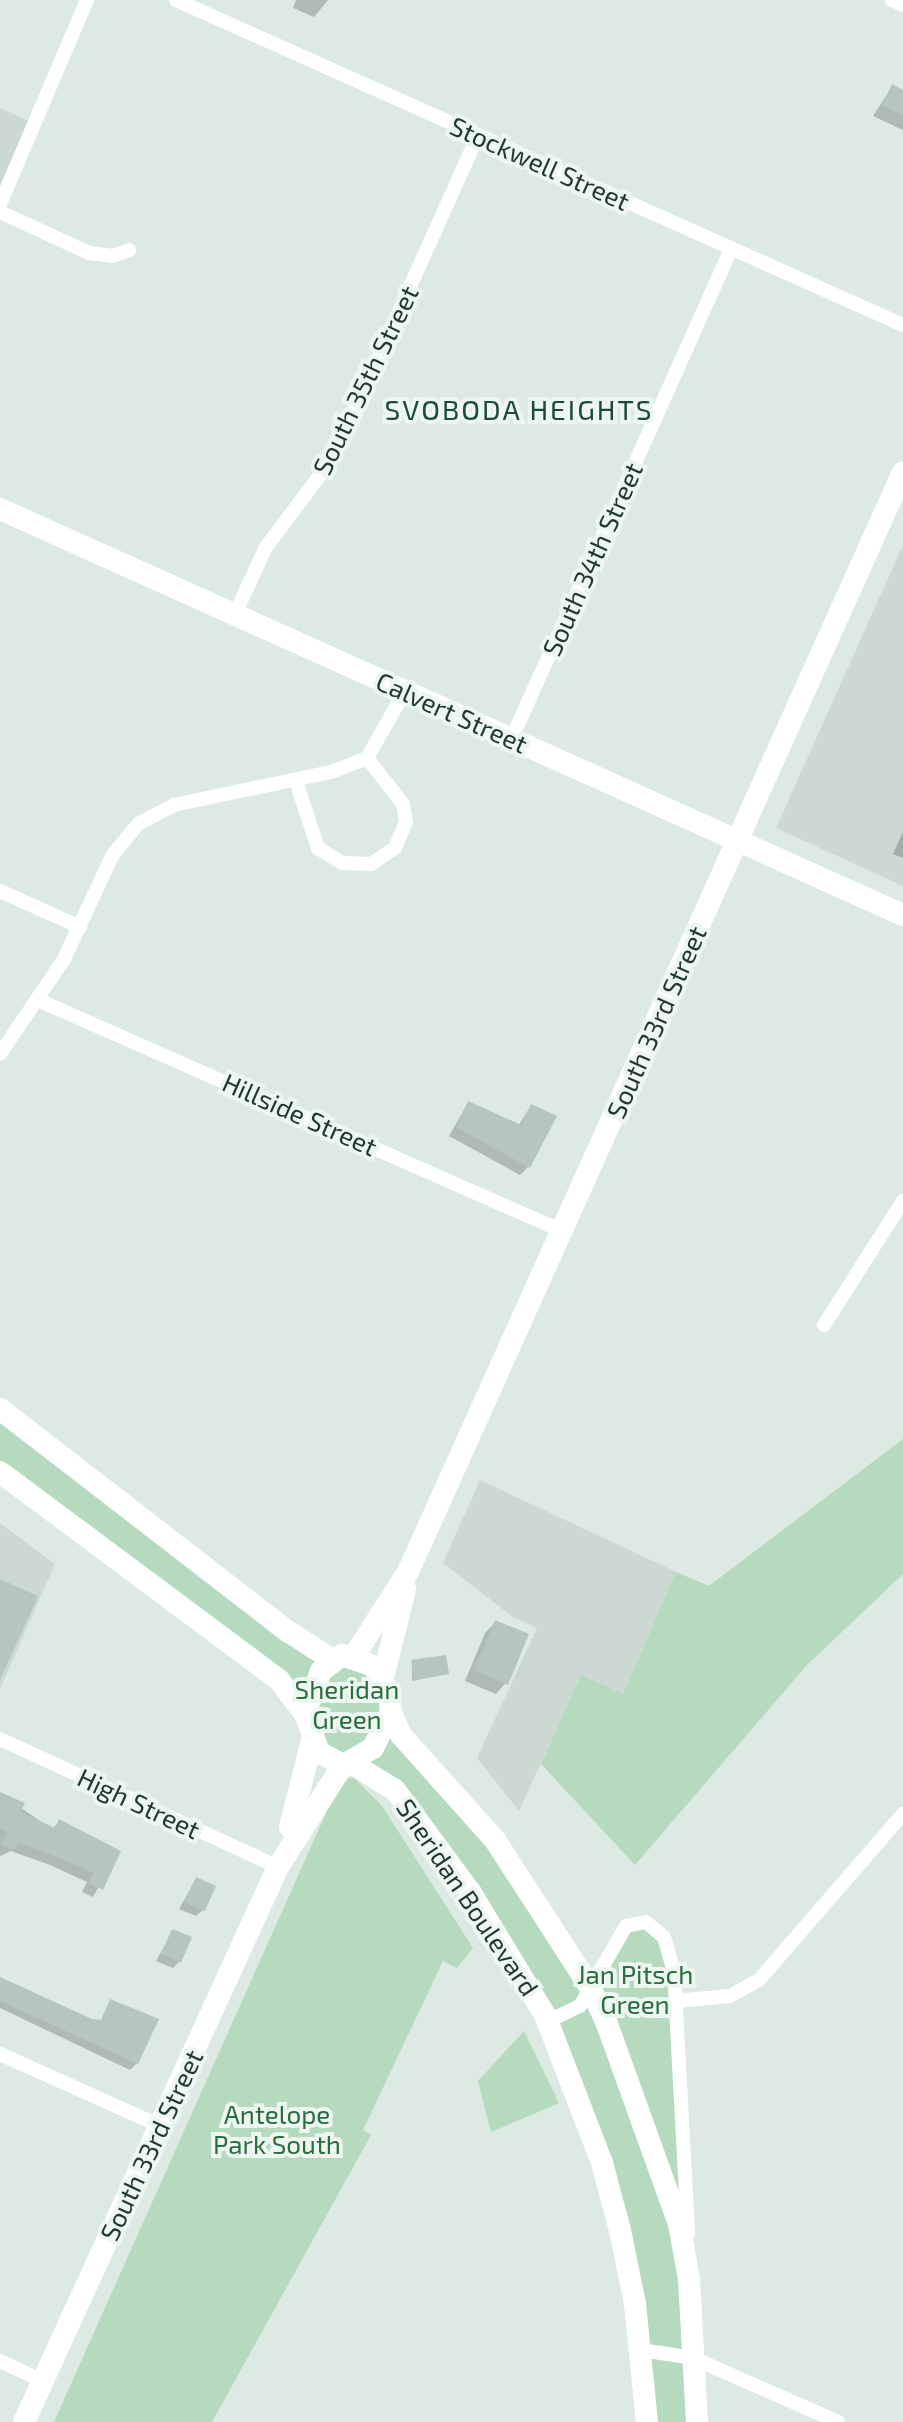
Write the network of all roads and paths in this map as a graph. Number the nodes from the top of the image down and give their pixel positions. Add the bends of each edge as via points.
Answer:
1 (87, 0) edge
2 (176, 0) edge
3 (892, 0) edge
4 (903, 5) edge
5 (478, 135) junction
6 (0, 204) edge
7 (0, 212) edge
8 (731, 249) junction
9 (129, 250) dead end
10 (903, 325) edge
11 (903, 472) edge
12 (0, 509) edge
13 (235, 614) junction
14 (405, 691) junction
15 (512, 738) junction
16 (367, 758) junction
17 (296, 781) junction
18 (738, 840) junction
19 (0, 891) edge
20 (903, 915) edge
21 (80, 927) junction
22 (38, 1000) junction
23 (0, 1054) edge
24 (903, 1201) edge
25 (562, 1231) junction
26 (824, 1325) dead end
27 (0, 1409) edge
28 (0, 1472) edge
29 (408, 1572) junction
30 (343, 1658) junction
31 (383, 1678) junction
32 (391, 1712) junction
33 (305, 1714) junction
34 (0, 1739) edge
35 (312, 1741) junction
36 (348, 1764) junction
37 (903, 1814) edge
38 (278, 1867) junction
39 (590, 1987) junction
40 (675, 2001) junction
41 (540, 2005) junction
42 (0, 2054) edge
43 (160, 2126) junction
44 (689, 2279) junction
45 (641, 2350) junction
46 (693, 2358) junction
47 (0, 2361) edge
48 (43, 2381) junction
49 (24, 2422) edge
50 (647, 2422) edge
51 (697, 2422) edge
52 (838, 2422) edge

1 - 6 street
2 - 5 street, Stockwell Street
3 - 4 street
5 - 8 street, Stockwell Street
5 - 13 street, South 35th Street via 333,458 266,547
7 - 9 street via 89,253 112,256
8 - 10 street, Stockwell Street
8 - 15 street, South 34th Street
11 - 18 main road, South 33rd Street
12 - 13 main road, Calvert Street
13 - 14 main road, Calvert Street
14 - 15 main road, Calvert Street
14 - 16 street
15 - 18 main road, Calvert Street
16 - 17 street
16 - 17 street via 403,804 406,822 395,848 371,864 342,863 318,848
17 - 21 street via 174,805 138,824 112,856
18 - 20 main road, Calvert Street
18 - 25 main road, South 33rd Street
19 - 21 street
21 - 22 street
22 - 23 street
22 - 25 street, Hillside Street
24 - 26 street
25 - 29 main road, South 33rd Street
27 - 30 main road via 289,1632
28 - 33 main road via 279,1680
29 - 30 main road, South 33rd Street
29 - 31 main road, South 33rd Street
30 - 31 main road via 374,1666
30 - 33 main road via 314,1684
31 - 32 main road
32 - 36 main road via 381,1738
32 - 39 main road, Sheridan Boulevard via 401,1735 495,1840
33 - 35 main road
34 - 38 street, High Street
35 - 36 main road
35 - 38 main road, South 33rd Street
36 - 38 main road, South 33rd Street
36 - 41 main road, Sheridan Boulevard via 395,1790 471,1893
37 - 40 street via 759,1980 730,1996
38 - 43 main road, South 33rd Street
39 - 40 street, Sheridan Boulevard via 626,1926 646,1922 657,1927 670,1952
39 - 41 street via 580,2006 568,2014
39 - 44 main road, Sheridan Boulevard via 662,2170
40 - 44 street, Sheridan Boulevard
41 - 45 main road, Sheridan Boulevard via 602,2163
42 - 43 street
43 - 48 main road, South 33rd Street
44 - 46 main road, Sheridan Boulevard
45 - 46 street
45 - 50 main road, Sheridan Boulevard
46 - 51 main road, Sheridan Boulevard
46 - 52 street
47 - 48 street
48 - 49 main road, South 33rd Street

